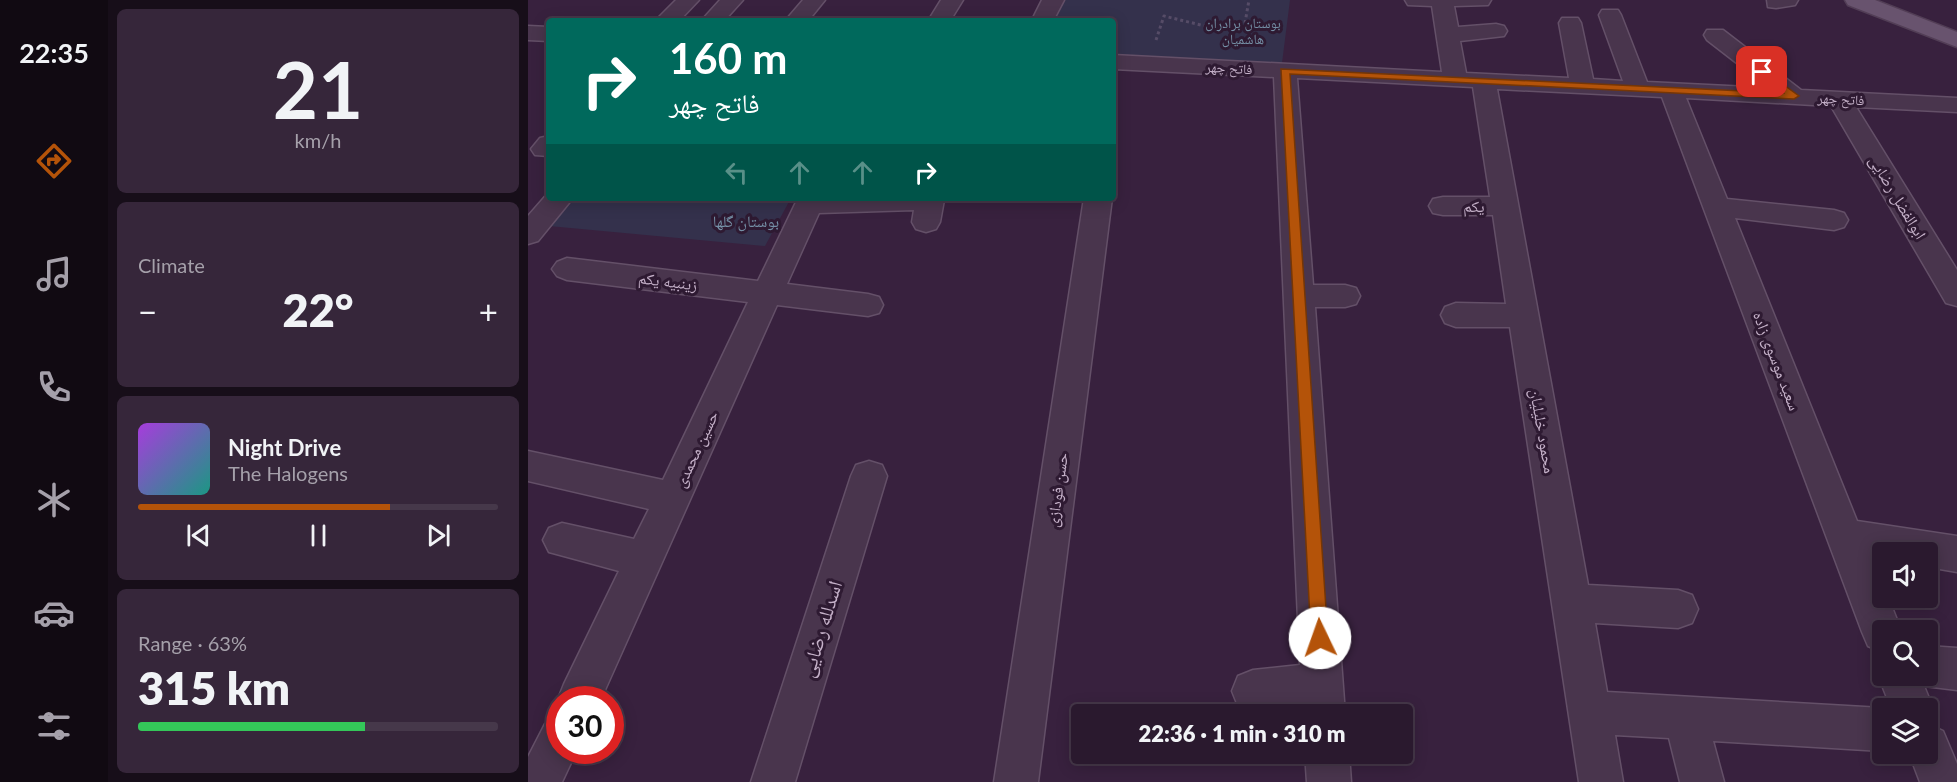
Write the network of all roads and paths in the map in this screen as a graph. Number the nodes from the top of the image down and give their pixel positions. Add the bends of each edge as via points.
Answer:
1 (688, 0) edge
2 (732, 0) edge
3 (814, 0) edge
4 (952, 0) edge
5 (1249, 0) edge
6 (1416, 0) edge
7 (1480, 0) edge
8 (1442, 1) edge
9 (1869, 2) edge
10 (1610, 15) dead end
11 (669, 18) edge
12 (715, 18) edge
13 (799, 18) edge
14 (941, 18) edge
15 (1570, 23) dead end
16 (1496, 31) dead end
17 (528, 33) edge
18 (546, 34) edge
19 (1447, 35) junction
20 (1715, 35) dead end
21 (1957, 40) edge
22 (1116, 62) edge
23 (1142, 64) junction
24 (1285, 71) junction
25 (1469, 80) junction
26 (1582, 86) junction
27 (1638, 88) junction
28 (1671, 90) junction
29 (1794, 96) junction
30 (1839, 99) junction
31 (1957, 105) edge
32 (556, 201) edge
33 (811, 201) edge
34 (930, 201) edge
35 (1098, 201) edge
36 (1443, 206) dead end
37 (1505, 206) junction
38 (1716, 207) junction
39 (1834, 220) dead end
40 (926, 222) dead end
41 (528, 234) edge
42 (567, 269) dead end
43 (769, 292) junction
44 (1957, 295) edge
45 (1299, 296) junction
46 (1345, 296) dead end
47 (868, 304) dead end
48 (1456, 315) dead end
49 (1523, 316) junction
50 (531, 471) edge
51 (868, 476) dead end
52 (673, 498) junction
53 (1845, 536) junction
54 (562, 540) dead end
55 (1957, 554) edge
56 (645, 559) junction
57 (1571, 603) junction
58 (1678, 609) dead end
59 (1877, 620) edge
60 (1938, 668) edge
61 (1957, 669) edge
62 (585, 686) edge
63 (1253, 691) dead end
64 (1323, 699) edge
65 (1589, 712) junction
66 (1685, 718) junction
67 (1872, 729) edge
68 (548, 764) edge
69 (1328, 764) edge
70 (1935, 764) edge
71 (539, 782) edge
72 (772, 782) edge
73 (1016, 782) edge
74 (1329, 782) edge
75 (1601, 782) edge
76 (1702, 782) edge
77 (1942, 782) edge

1 - 11 street
2 - 12 street
3 - 13 street
4 - 14 street
5 - 23 path via 1245,23 1213,28 1164,16 1155,43
6 - 8 street
7 - 8 street
8 - 19 street, محمود خلیلیان
9 - 21 main road
10 - 27 street
15 - 26 street
16 - 19 street
17 - 18 street
19 - 25 street, محمود خلیلیان
20 - 29 street
22 - 23 street, فاتح چهر
23 - 24 street, فاتح چهر
24 - 25 street, فاتح چهر
24 - 45 street
25 - 26 street, فاتح چهر
25 - 37 street, محمود خلیلیان
26 - 27 street, فاتح چهر
27 - 28 street, فاتح چهر
28 - 29 street, فاتح چهر
28 - 38 street, سعید موسوی زاده
29 - 30 street, فاتح چهر
30 - 31 street, فاتح چهر
30 - 44 street, ابوالفضل رضایی
32 - 41 street
33 - 43 street, حسین محمدی
34 - 40 street
35 - 73 street, حسن فودازی
36 - 37 street, یکم
37 - 49 street, محمود خلیلیان
38 - 39 street
38 - 53 street, سعید موسوی زاده
42 - 43 street, زینبیه یکم
43 - 47 street, زینبیه یکم
43 - 52 street, حسین محمدی
45 - 46 street
45 - 64 street
48 - 49 street
49 - 57 street, محمود خلیلیان
50 - 52 street
51 - 72 street, اسدلله رضایی
52 - 56 street, حسین محمدی
53 - 55 street
53 - 59 street, سعید موسوی زاده
54 - 56 street
56 - 62 street, حسین محمدی
57 - 58 street
57 - 65 street, محمود خلیلیان
60 - 61 street
63 - 64 street
65 - 66 street
65 - 75 street, محمود خلیلیان
66 - 67 street
66 - 76 street
68 - 71 street
69 - 74 street
70 - 77 street

